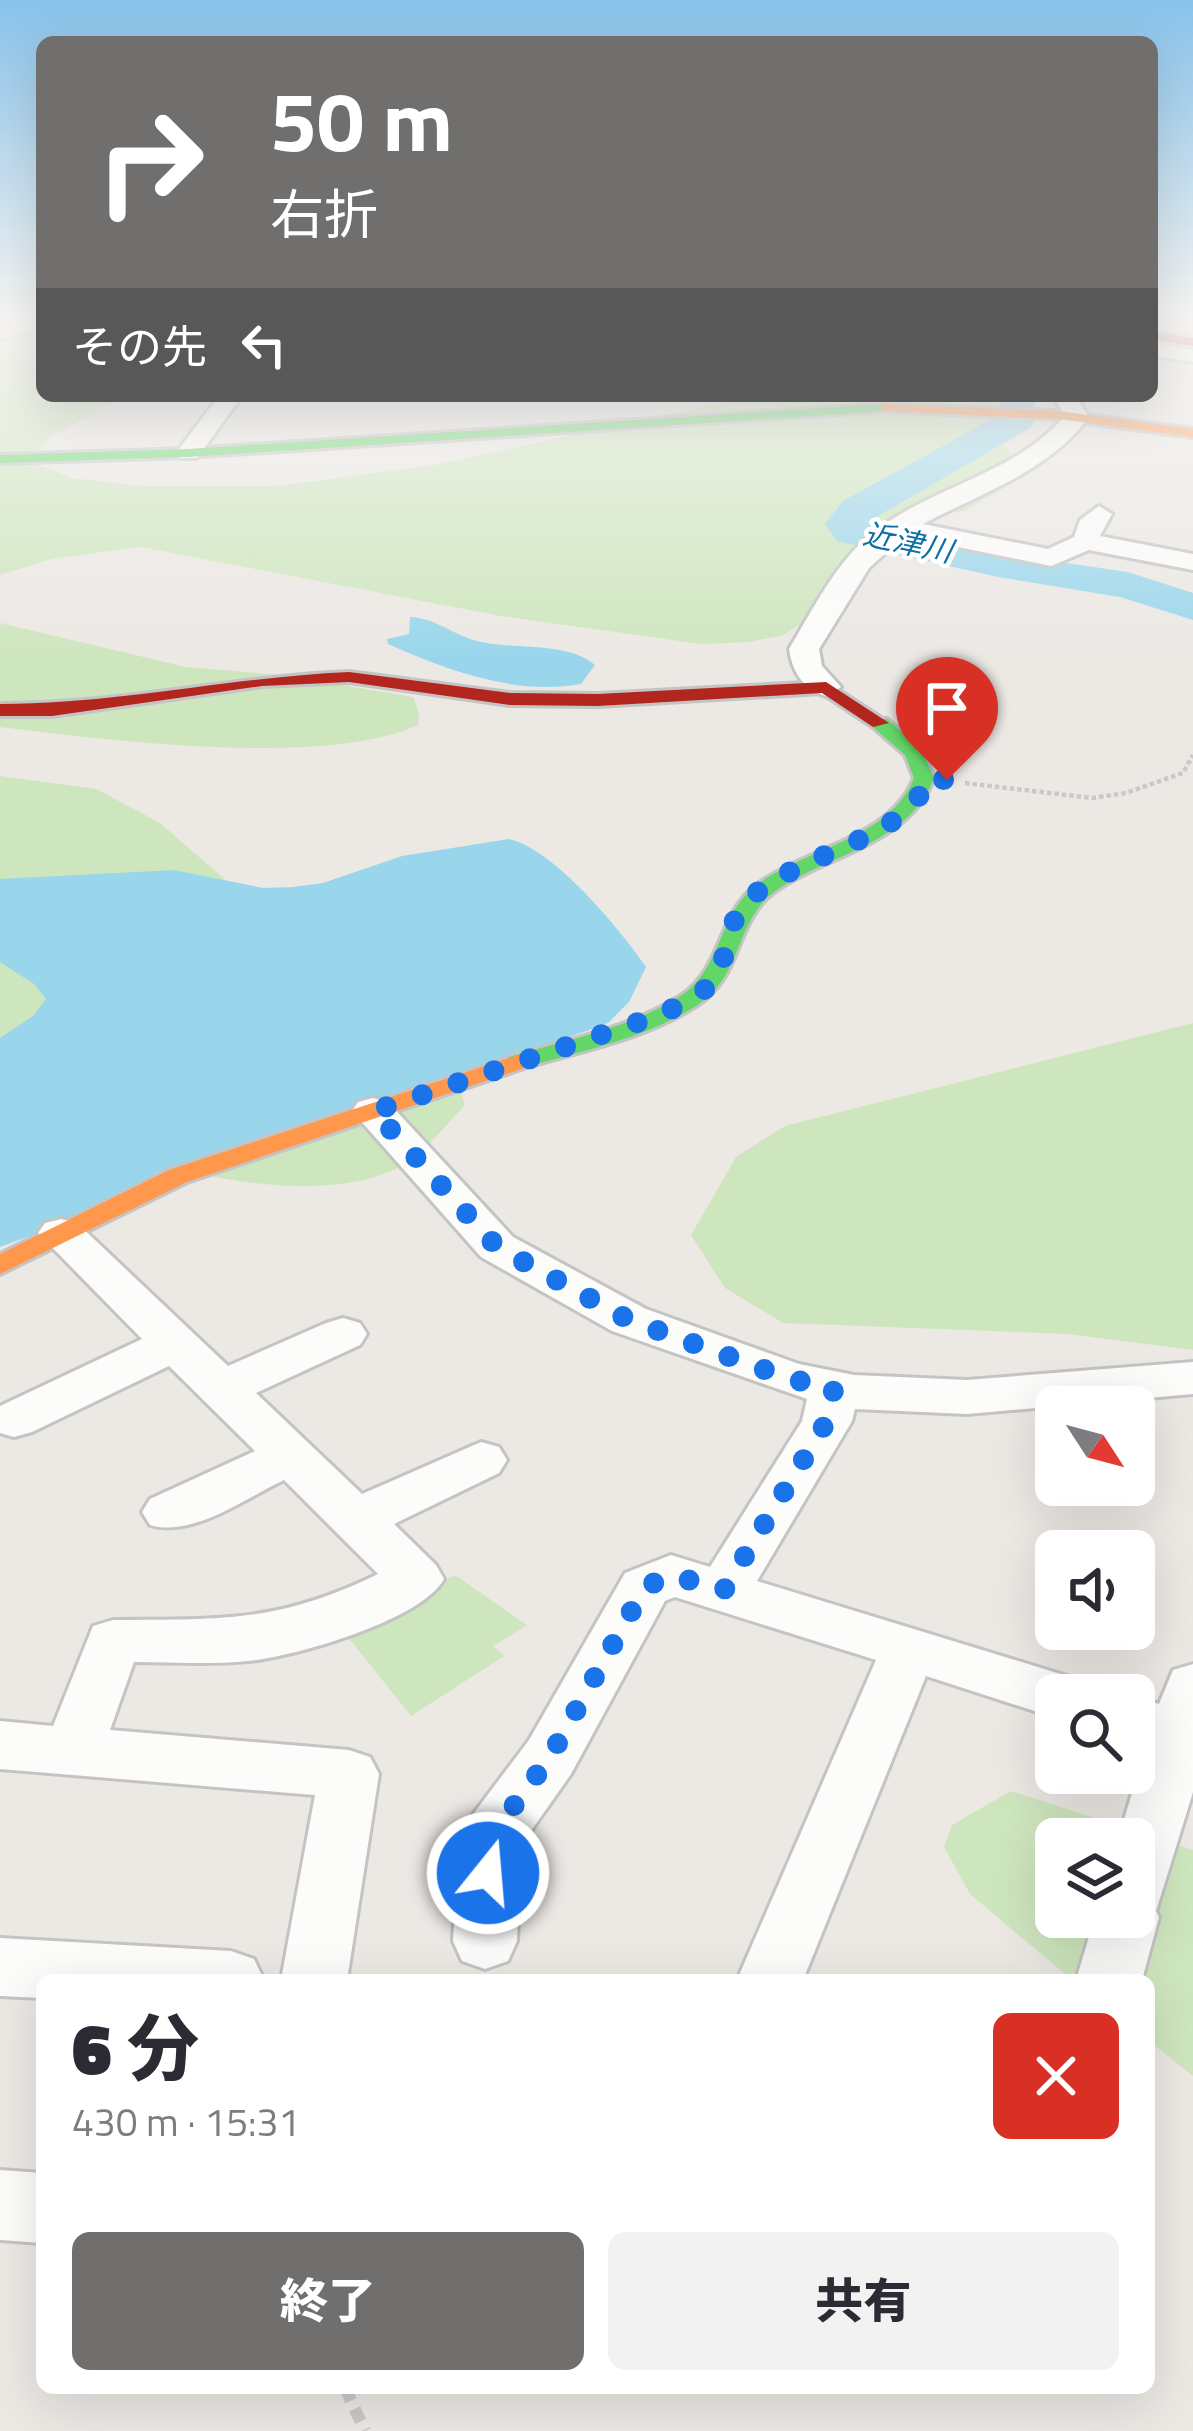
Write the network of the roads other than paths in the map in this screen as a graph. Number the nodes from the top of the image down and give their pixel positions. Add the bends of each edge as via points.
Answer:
1 (205, 431) edge
2 (422, 431) edge
3 (1050, 431) edge
4 (188, 454) junction
5 (0, 459) edge
6 (1100, 514) dead end
7 (899, 526) junction
8 (1086, 541) junction
9 (1193, 562) edge
10 (826, 687) junction
11 (0, 710) edge
12 (374, 1111) junction
13 (61, 1233) junction
14 (0, 1265) edge
15 (344, 1334) dead end
16 (175, 1343) junction
17 (1193, 1378) edge
18 (834, 1388) junction
19 (221, 1389) junction
20 (14, 1420) dead end
21 (290, 1456) junction
22 (481, 1460) dead end
23 (169, 1512) dead end
24 (356, 1520) junction
25 (724, 1590) junction
26 (909, 1648) junction
27 (1035, 1688) edge
28 (1169, 1713) edge
29 (0, 1745) edge
30 (74, 1752) junction
31 (1148, 1818) edge
32 (1121, 1938) edge
33 (484, 1941) dead end
34 (0, 1967) edge
35 (124, 1974) edge
36 (315, 1974) edge
37 (773, 1974) edge
38 (1111, 1974) edge
39 (0, 2205) edge
40 (36, 2208) edge

1 - 4 street
2 - 4 main road
3 - 7 street via 1029,459
4 - 5 main road
6 - 8 street
7 - 8 street via 1051,558
7 - 10 street via 874,545 804,649 807,668
8 - 9 street
10 - 11 main road via 510,699 349,677
10 - 12 main road via 909,743 926,764 916,803 787,873 741,909 715,979 693,998
12 - 13 main road via 178,1176
12 - 18 street via 497,1247 629,1320
13 - 14 main road
13 - 16 street
15 - 19 street
16 - 19 street
16 - 20 street
17 - 18 street via 967,1397
18 - 25 street via 827,1421
19 - 21 street
21 - 23 street
21 - 24 street
22 - 24 street
24 - 30 street via 417,1579 343,1616 250,1640 113,1641
25 - 26 street
25 - 33 street via 671,1575 645,1587 550,1757 490,1838
26 - 27 street
26 - 37 street
28 - 31 street
29 - 30 street
30 - 36 street via 349,1774
32 - 38 street
34 - 35 street
39 - 40 street

